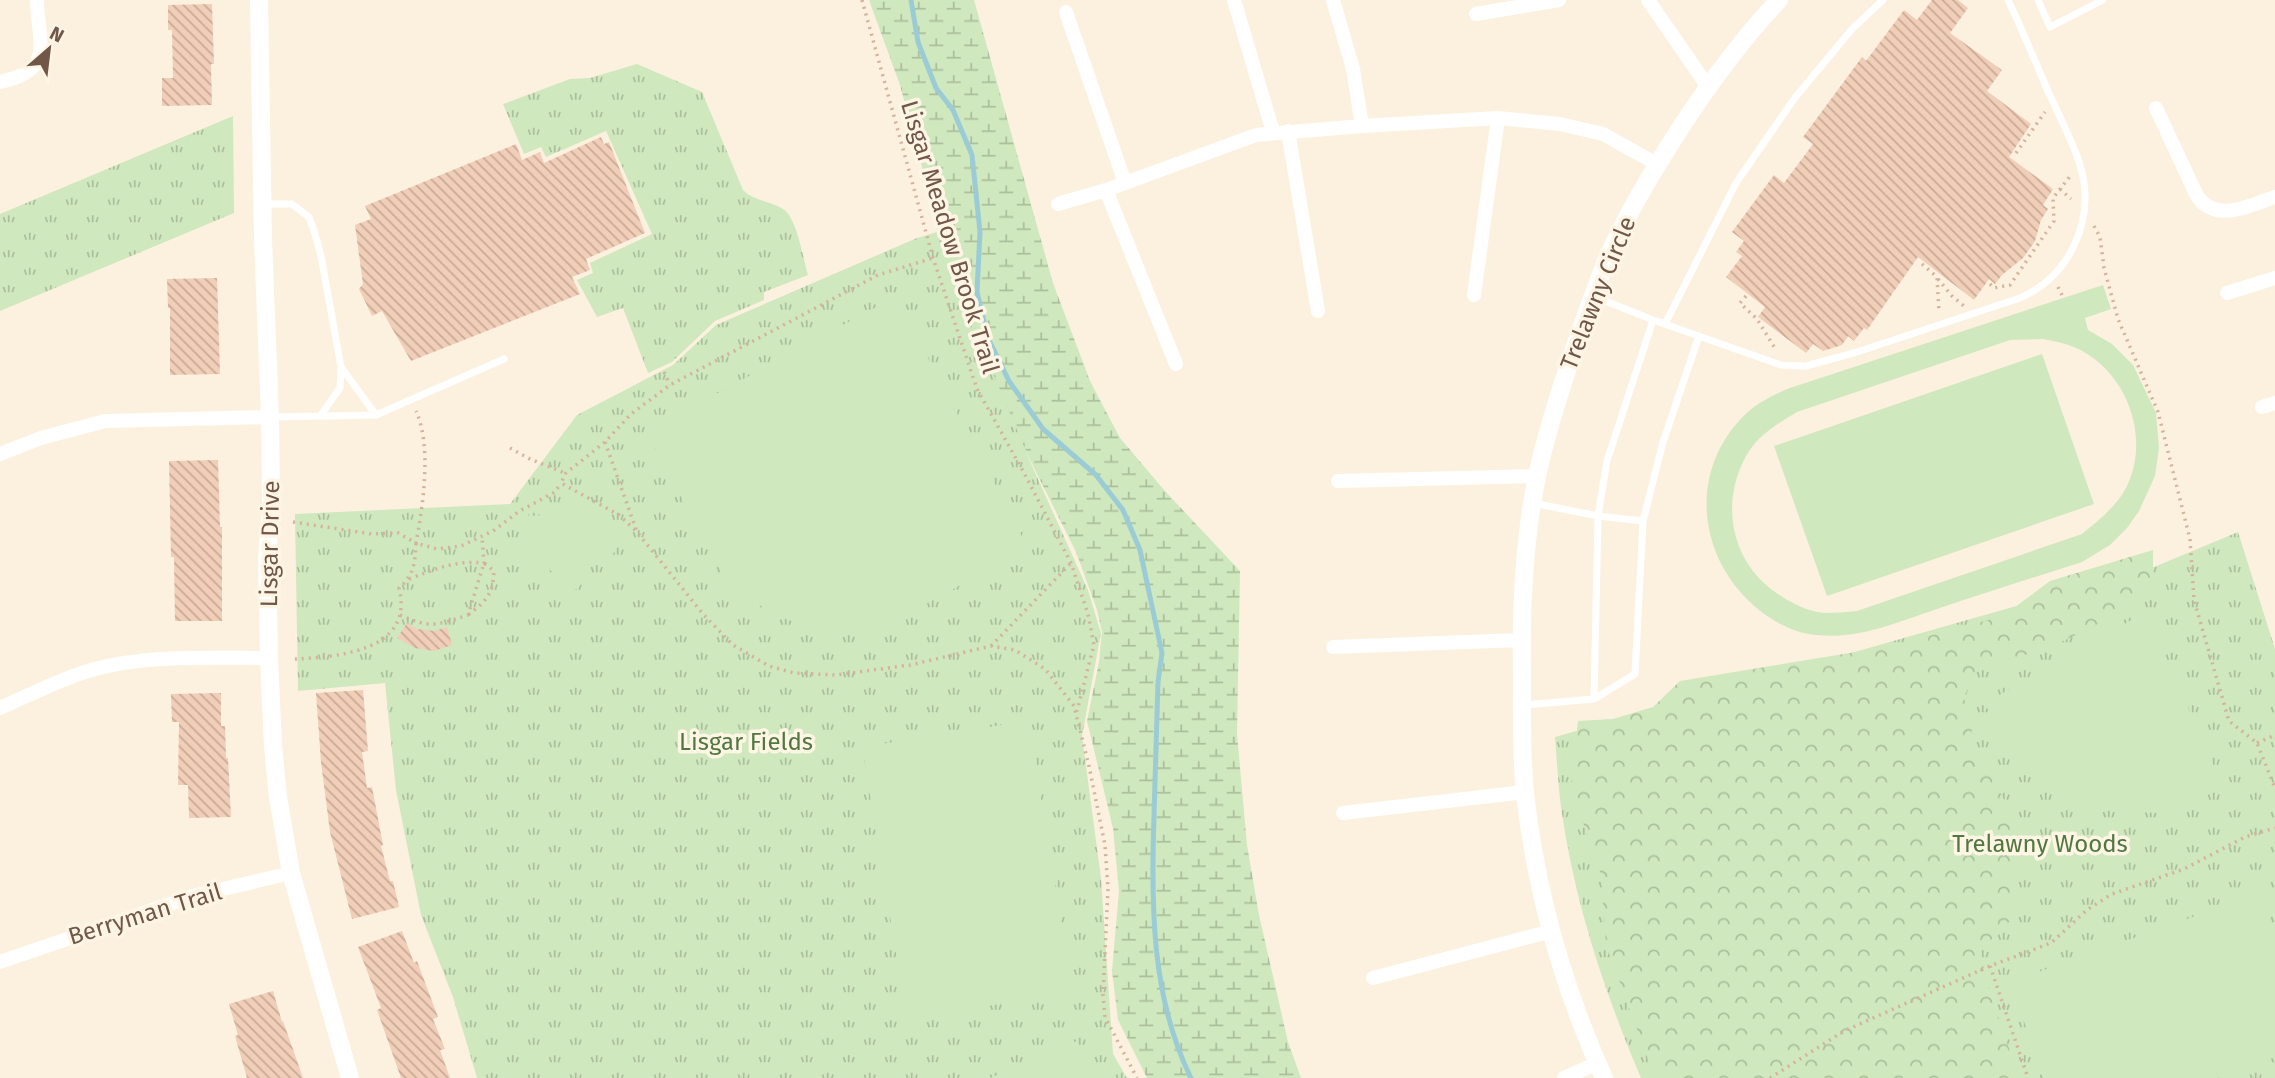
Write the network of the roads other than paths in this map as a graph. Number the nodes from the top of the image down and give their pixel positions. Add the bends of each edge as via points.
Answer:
1 (37, 0) edge
2 (259, 0) edge
3 (1234, 0) edge
4 (1333, 0) edge
5 (1559, 0) edge
6 (1648, 0) edge
7 (1883, 0) edge
8 (2007, 0) edge
9 (2038, 0) edge
10 (2103, 0) edge
11 (1771, 3) edge
12 (1066, 12) dead end
13 (1476, 14) dead end
14 (0, 82) edge
15 (1708, 87) junction
16 (2157, 108) dead end
17 (1498, 118) junction
18 (1362, 126) junction
19 (1288, 131) junction
20 (1272, 132) junction
21 (1657, 164) junction
22 (1125, 183) junction
23 (1106, 190) junction
24 (2275, 197) edge
25 (262, 204) junction
26 (1058, 204) dead end
27 (2275, 278) edge
28 (2227, 293) dead end
29 (1474, 295) dead end
30 (1593, 295) junction
31 (1318, 311) dead end
32 (1653, 320) junction
33 (1665, 324) junction
34 (1699, 336) junction
35 (504, 359) dead end
36 (1176, 364) dead end
37 (341, 367) junction
38 (376, 415) junction
39 (320, 416) junction
40 (270, 417) junction
41 (0, 454) edge
42 (1537, 476) junction
43 (1338, 481) dead end
44 (1532, 503) junction
45 (1598, 516) junction
46 (1643, 521) junction
47 (1521, 640) junction
48 (1333, 647) dead end
49 (269, 659) junction
50 (1594, 699) junction
51 (1522, 705) junction
52 (0, 708) edge
53 (1525, 792) junction
54 (1343, 813) dead end
55 (291, 873) junction
56 (1552, 931) junction
57 (0, 962) edge
58 (1373, 978) dead end
59 (1601, 1071) edge
60 (350, 1078) edge
61 (1564, 1078) edge

1 - 14 street via 38,62 28,73
2 - 25 street, Lisgar Drive
3 - 20 street
4 - 18 street via 1353,69
5 - 13 street
6 - 15 street
7 - 33 lane via 1794,99 1736,183
8 - 34 lane via 2079,164 2085,211 2080,234 2070,255 2045,284 2020,298 1806,366 1781,365
9 - 10 lane via 2050,27
11 - 15 street, Trelawny Circle
12 - 22 street
15 - 21 street, Trelawny Circle
16 - 24 street via 2197,196 2208,207 2226,212
17 - 18 street
17 - 21 street via 1591,131
17 - 29 street
18 - 19 street
19 - 20 street
19 - 31 street
20 - 22 street
21 - 30 street, Trelawny Circle
22 - 23 street
23 - 26 street
23 - 36 street
25 - 37 lane via 292,204 309,217 321,256
25 - 40 street, Lisgar Drive
27 - 28 street
30 - 32 lane
30 - 42 street, Trelawny Circle
32 - 33 lane
32 - 45 lane via 1607,461
33 - 34 lane
34 - 46 lane via 1663,442
35 - 38 lane
37 - 38 lane
37 - 39 lane via 340,387
38 - 39 lane
39 - 40 lane
40 - 41 street via 105,421
40 - 49 street, Lisgar Drive
42 - 43 street
42 - 44 street, Trelawny Circle
44 - 45 lane
44 - 47 street, Trelawny Circle
45 - 46 lane
45 - 50 lane
46 - 50 lane via 1635,674
47 - 48 street
47 - 51 street, Trelawny Circle
49 - 52 street via 113,665
49 - 55 street, Lisgar Drive via 275,770
50 - 51 lane
51 - 53 street, Trelawny Circle
53 - 54 street
53 - 56 street, Trelawny Circle
55 - 57 street, Berryman Trail via 193,895
55 - 60 street, Lisgar Drive
56 - 58 street
56 - 59 street, Trelawny Circle
59 - 61 street, Trelawny Circle

